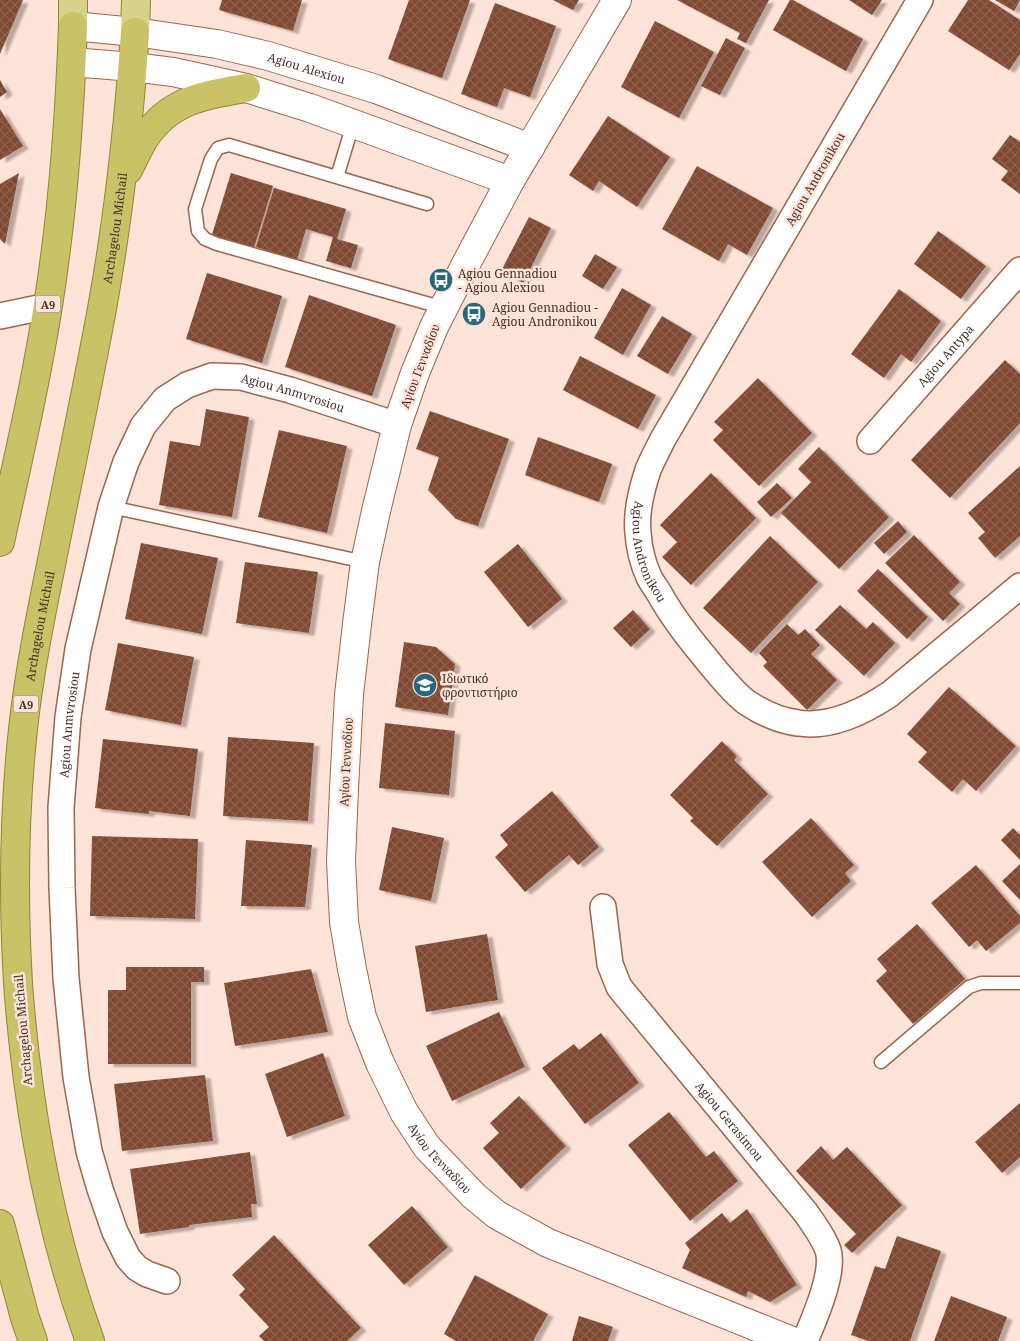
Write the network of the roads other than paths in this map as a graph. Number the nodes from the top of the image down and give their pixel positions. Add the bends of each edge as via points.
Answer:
1 (136, 0) edge
2 (617, 0) edge
3 (920, 0) edge
4 (73, 13) edge
5 (135, 32) junction
6 (72, 62) junction
7 (133, 67) junction
8 (246, 88) junction
9 (353, 124) junction
10 (530, 148) junction
11 (337, 177) junction
12 (510, 181) junction
13 (122, 182) junction
14 (426, 204) dead end
15 (1020, 270) edge
16 (48, 306) junction
17 (444, 308) junction
18 (0, 316) edge
19 (397, 425) junction
20 (870, 441) dead end
21 (112, 507) junction
22 (0, 542) edge
23 (365, 562) junction
24 (1020, 586) edge
25 (603, 907) dead end
26 (1020, 983) edge
27 (881, 1062) dead end
28 (0, 1224) edge
29 (167, 1281) dead end
30 (33, 1341) edge
31 (90, 1341) edge
32 (792, 1341) edge
33 (805, 1341) edge

1 - 5 main road, Archagelou Michail / A9
2 - 10 street, Αγίου Γενναδίου
3 - 24 street, Agiou Andronikou via 663,440 648,469 639,503 638,532 649,577 687,636 722,678 747,702 798,723 830,722 872,706
4 - 5 street, Agiou Alexiou
4 - 6 highway, A9
5 - 7 highway, Archagelou Michail / A9
5 - 10 street, Agiou Alexiou via 217,44 268,56 376,89
6 - 7 street
6 - 16 highway, A9 via 64,176
7 - 8 street
7 - 13 highway, Archagelou Michail / A9
8 - 9 street
8 - 13 highway via 209,94 171,110 145,138
9 - 11 lane
9 - 12 street
10 - 12 street, Αγίου Γενναδίου
11 - 14 lane
11 - 17 lane via 229,145 218,148 211,159 195,209 198,231 205,239 217,244
12 - 17 street, Αγίου Γενναδίου
13 - 31 highway, Archagelou Michail / A9 via 103,304 32,666 23,730 14,878 21,1024 38,1152 55,1228
15 - 20 street, Agiou Antypa
16 - 18 street
16 - 22 highway, A9
17 - 19 street, Αγίου Γενναδίου via 415,373
19 - 21 street, Agiou Anmvrosiou via 250,379 212,376 165,398 143,426 126,462
19 - 23 street, Αγίου Γενναδίου
21 - 23 lane
21 - 29 street, Agiou Anmvrosiou via 78,649 68,717 61,808 66,978 76,1077 89,1151 100,1188 128,1258 147,1274
23 - 32 street, Αγίου Γενναδίου via 348,714 341,861 344,922 362,1017 380,1064 404,1112 449,1171 497,1215 548,1244
25 - 33 street, Agiou Gerasimou via 610,964 619,987 822,1236 828,1252 828,1268 823,1296
26 - 27 lane via 981,983 969,988
28 - 30 highway

